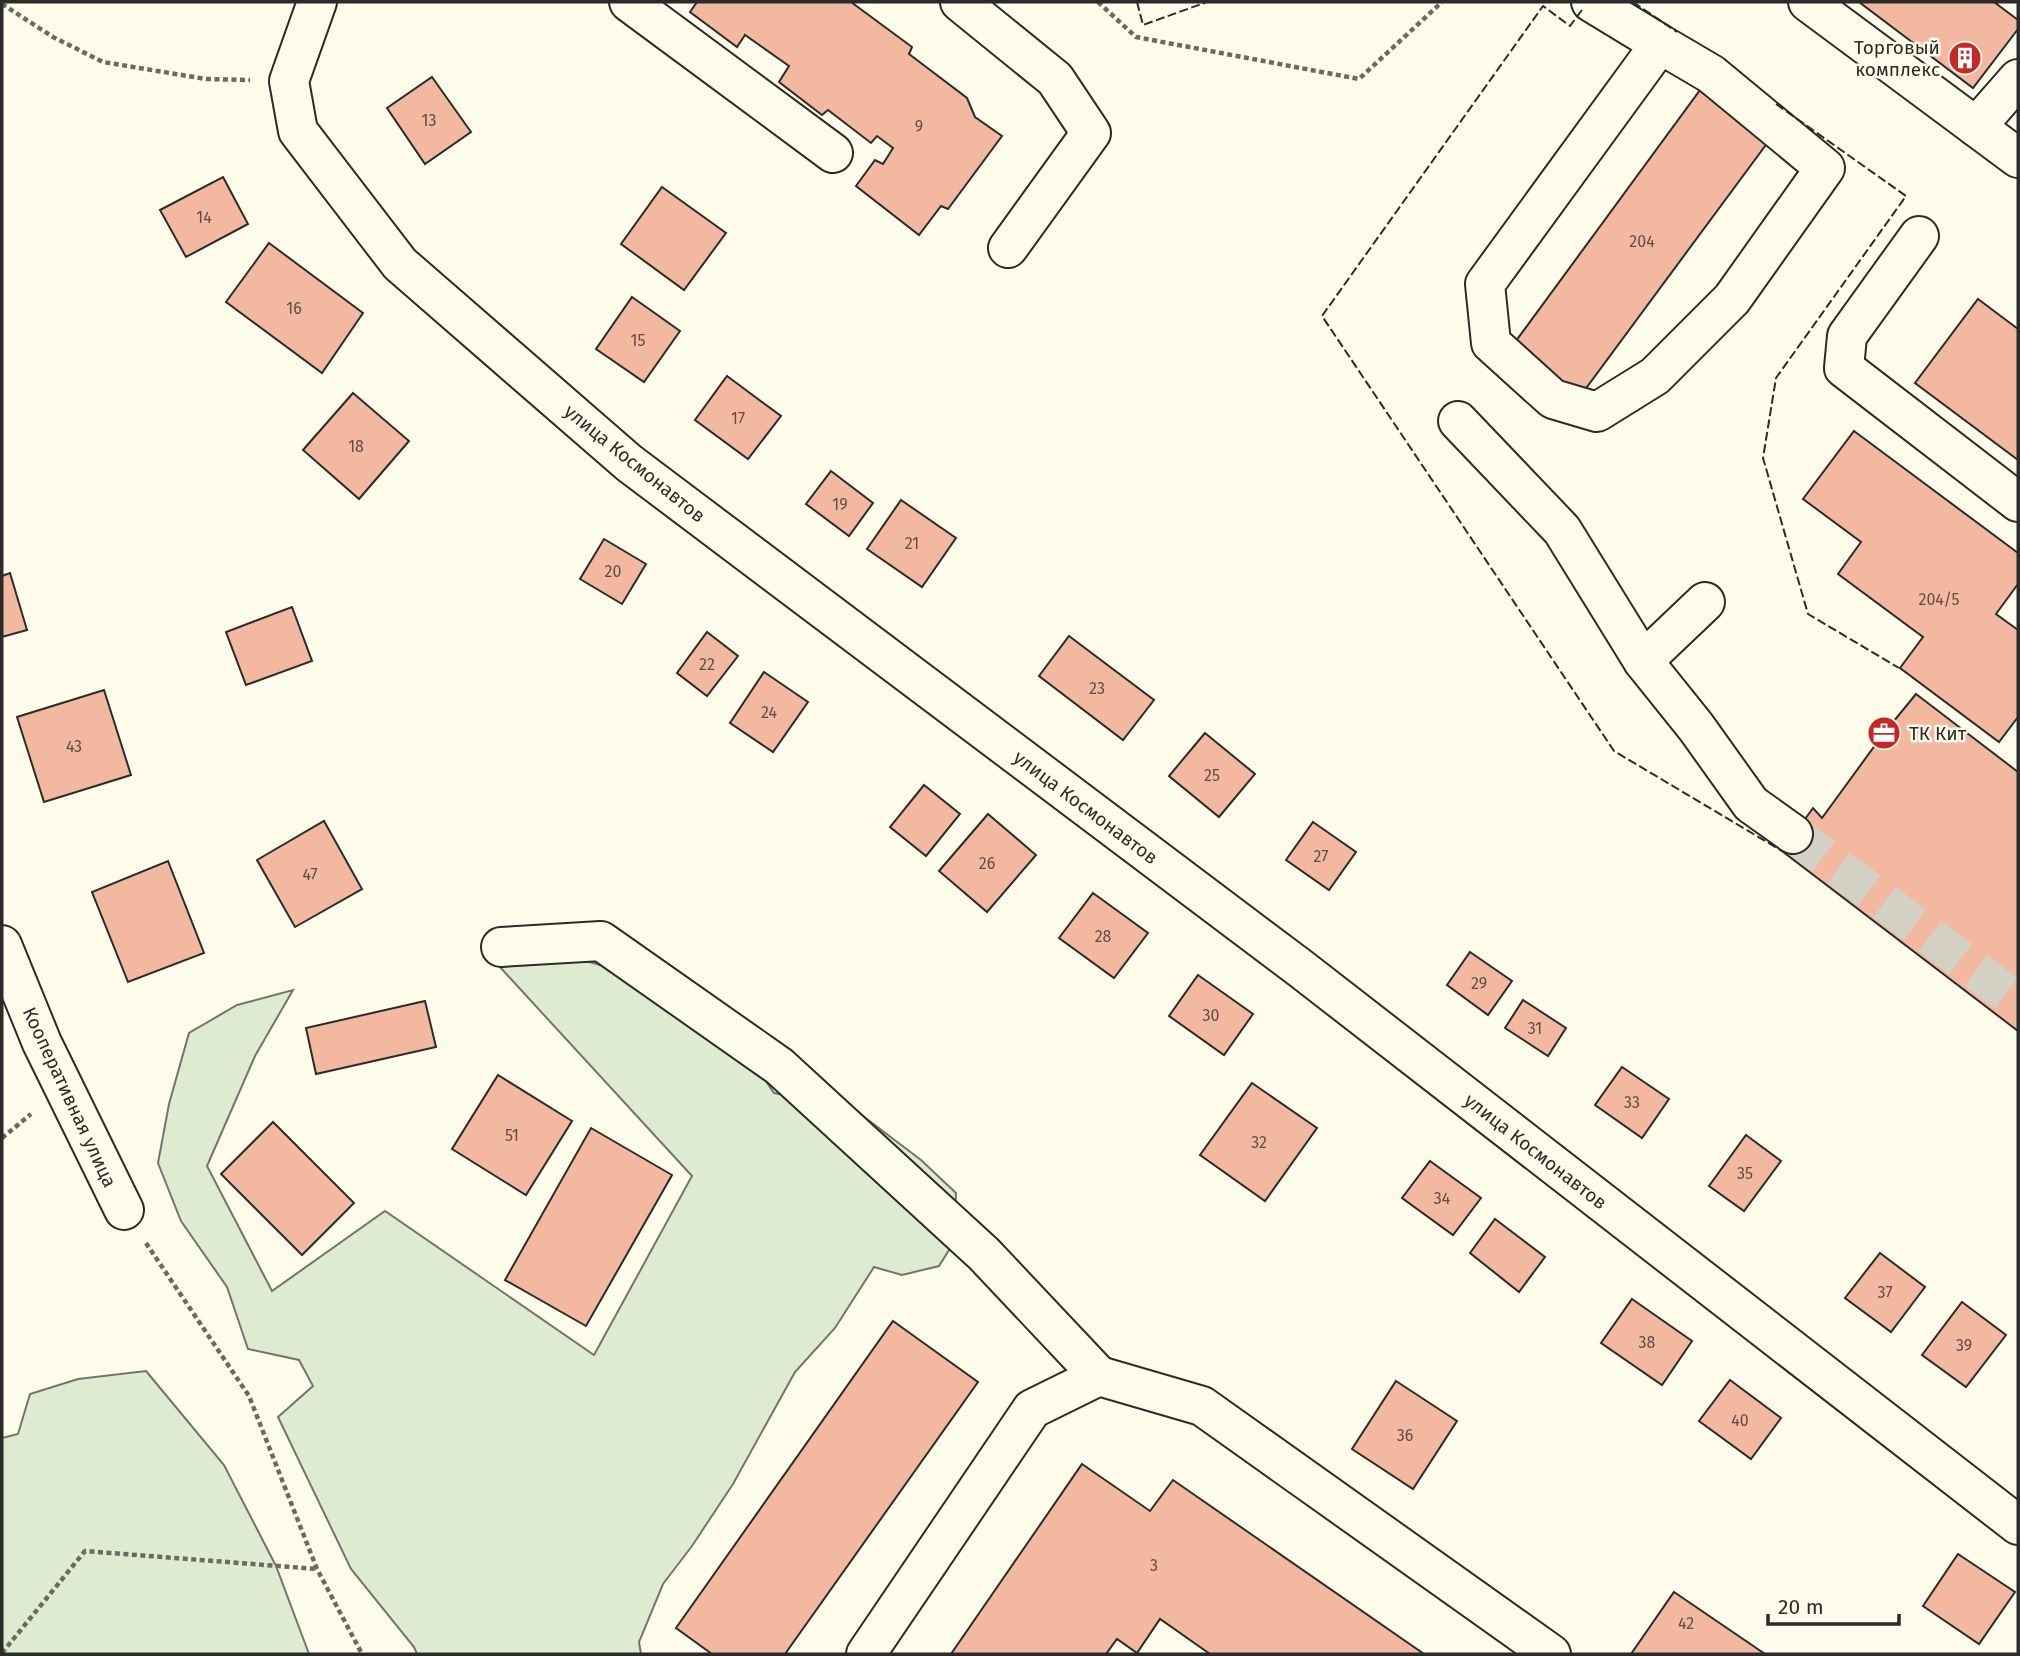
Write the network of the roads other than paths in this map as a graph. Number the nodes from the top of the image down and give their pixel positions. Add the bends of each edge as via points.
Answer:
1 (317, 2) edge
2 (629, 2) edge
3 (960, 2) edge
4 (1591, 2) edge
5 (1808, 2) edge
6 (1660, 44) junction
7 (2018, 79) edge
8 (1976, 127) junction
9 (833, 153) dead end
10 (2018, 158) edge
11 (1919, 236) dead end
12 (1008, 248) dead end
13 (1458, 421) dead end
14 (2018, 502) edge
15 (1705, 602) dead end
16 (1643, 661) junction
17 (1793, 834) tunnel mouth
18 (2, 945) edge
19 (501, 947) dead end
20 (124, 1210) road end
21 (1098, 1376) junction
22 (2018, 1525) edge
23 (866, 1654) edge
24 (1551, 1654) edge

1 - 22 street, улица Космонавтов via 289,81 298,131 400,264 629,463 1300,968
2 - 9 street
3 - 12 street via 1055,79 1091,134
4 - 6 street
5 - 8 street
6 - 6 street via 1485,284 1491,343 1553,399 1597,412 1656,376 1732,299 1825,168 1711,74
7 - 8 street
8 - 10 street
11 - 14 street via 1847,337 1844,368
13 - 16 street via 1562,530
15 - 16 street
16 - 17 street via 1751,804
18 - 20 street, Кооперативная улица via 42,1043
19 - 21 street via 601,941 779,1066 984,1254
21 - 23 street via 1032,1409
21 - 24 street via 1202,1406

